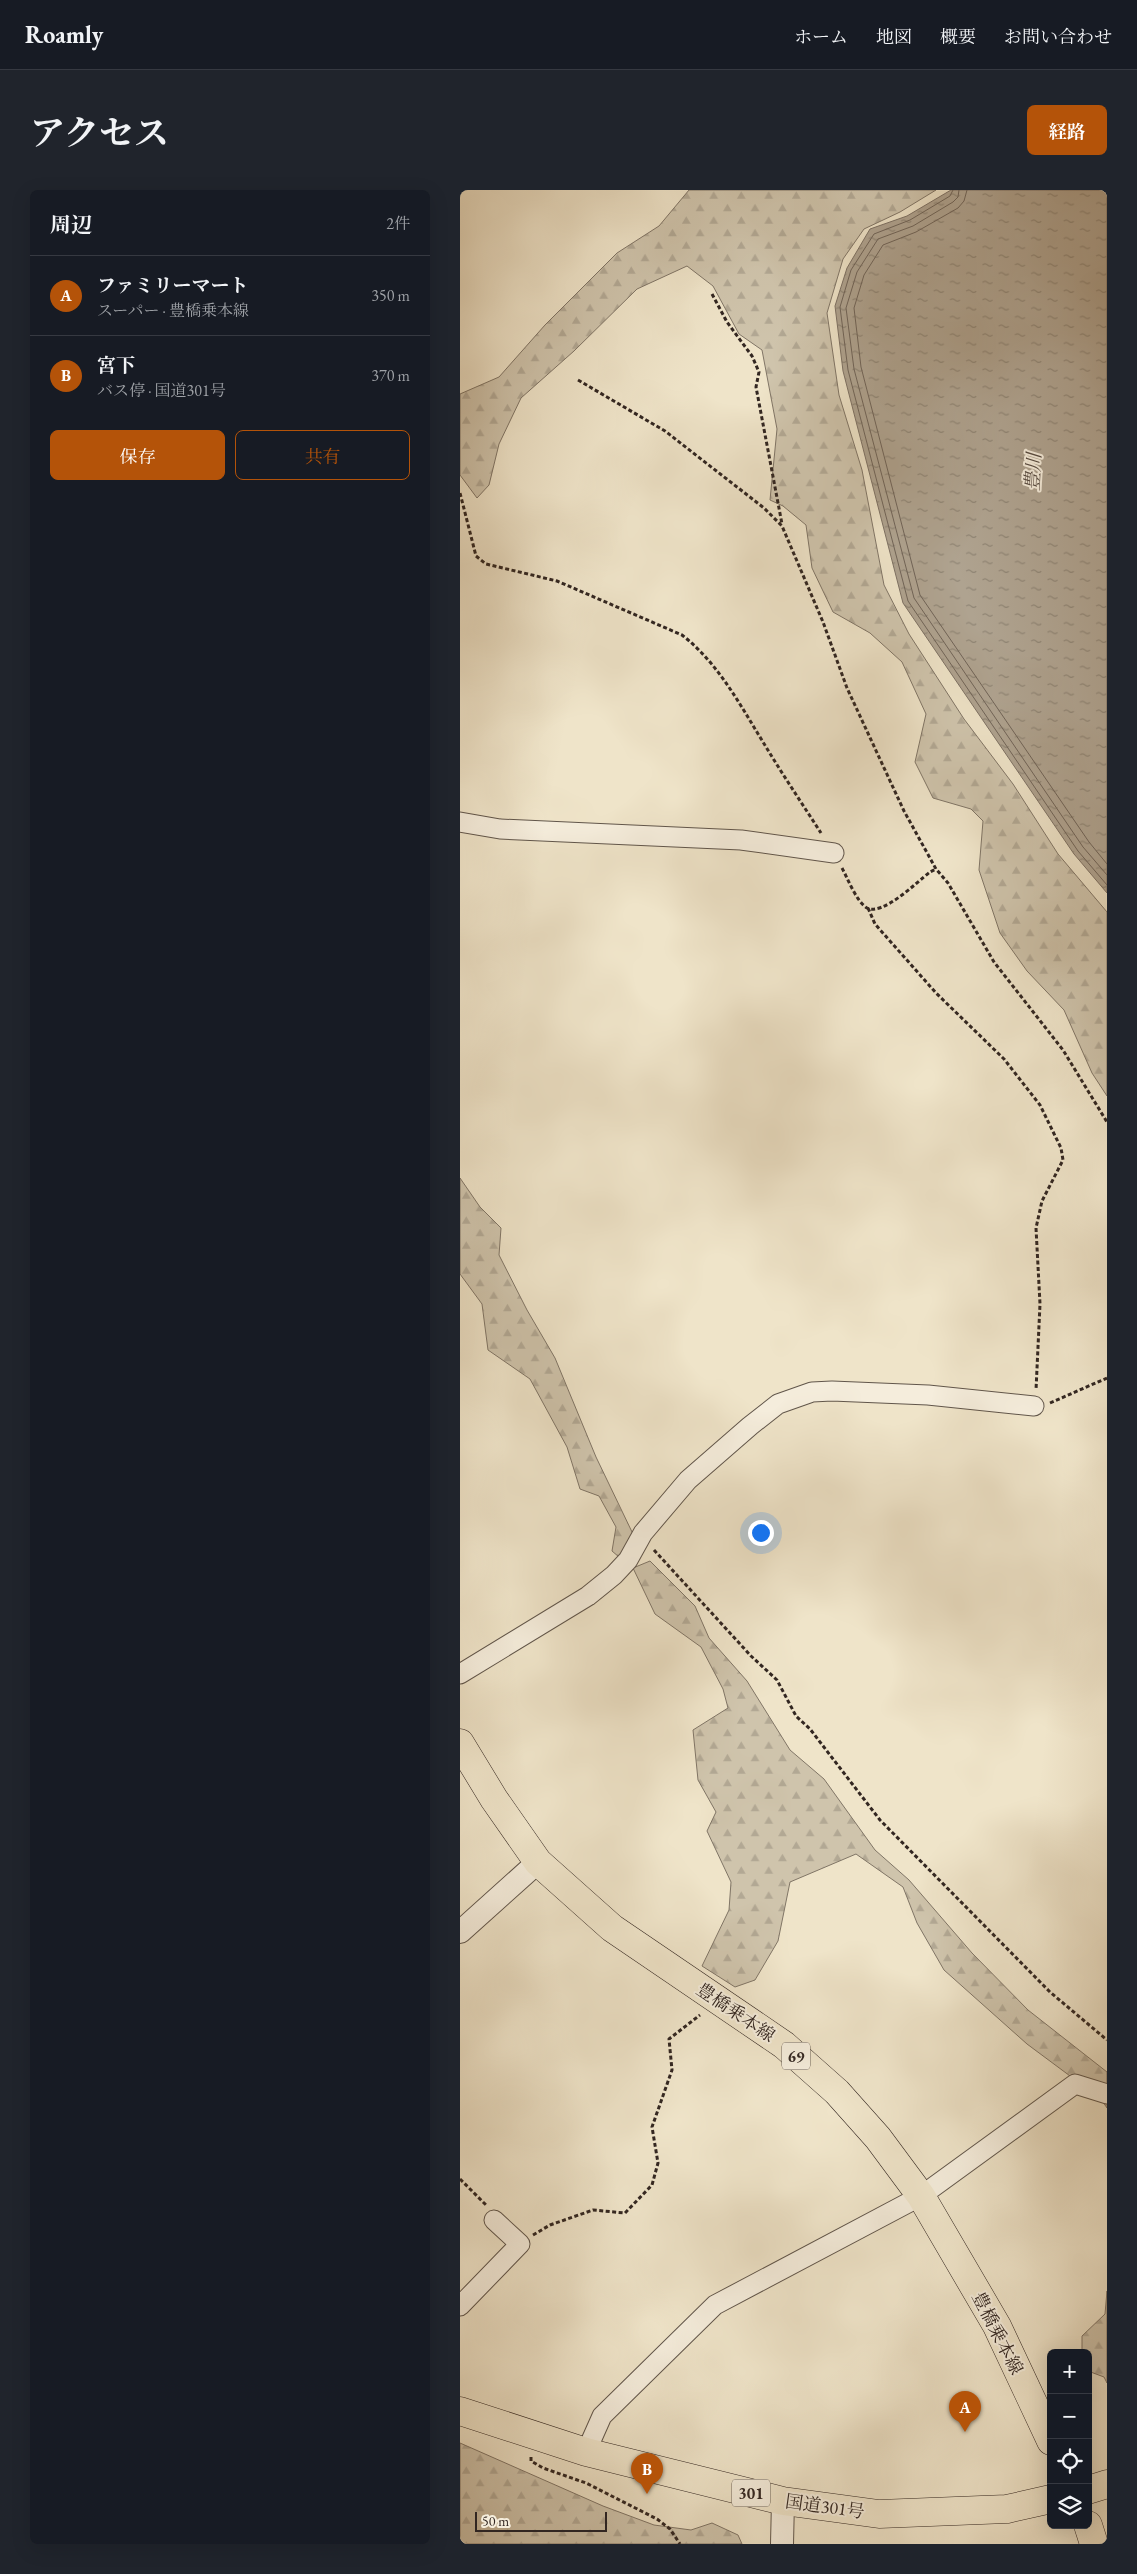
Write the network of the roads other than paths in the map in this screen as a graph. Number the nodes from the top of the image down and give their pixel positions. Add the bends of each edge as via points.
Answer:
1 (460, 822) edge
2 (834, 853) road end
3 (1034, 1406) road end
4 (460, 1674) edge
5 (460, 1743) edge
6 (538, 1862) junction
7 (460, 1932) edge
8 (1107, 2094) edge
9 (921, 2196) junction
10 (494, 2220) road end
11 (460, 2306) edge
12 (460, 2412) edge
13 (1050, 2439) edge
14 (586, 2452) junction
15 (1107, 2484) edge
16 (1092, 2489) edge
17 (783, 2501) junction
18 (1047, 2501) edge
19 (1089, 2529) edge
20 (782, 2544) edge
21 (1094, 2544) edge

1 - 2 street via 500,829 741,840
3 - 4 street via 928,1395 812,1392 778,1404 688,1480 643,1533 628,1560 614,1575 588,1596
5 - 6 main road, 豊橋乗本線 / 69
6 - 7 street
6 - 9 main road, 豊橋乗本線 / 69 via 612,1928 784,2044 837,2092 878,2138
8 - 9 street via 1075,2084
9 - 13 main road, 豊橋乗本線 / 69 via 998,2326
9 - 14 street via 715,2305 602,2416
10 - 11 street via 520,2244
12 - 14 main road, 国道301号 / 301
14 - 17 main road, 国道301号 / 301
15 - 16 main road
17 - 18 main road, 国道301号 / 301 via 879,2514 1007,2509
17 - 20 street
19 - 21 main road

